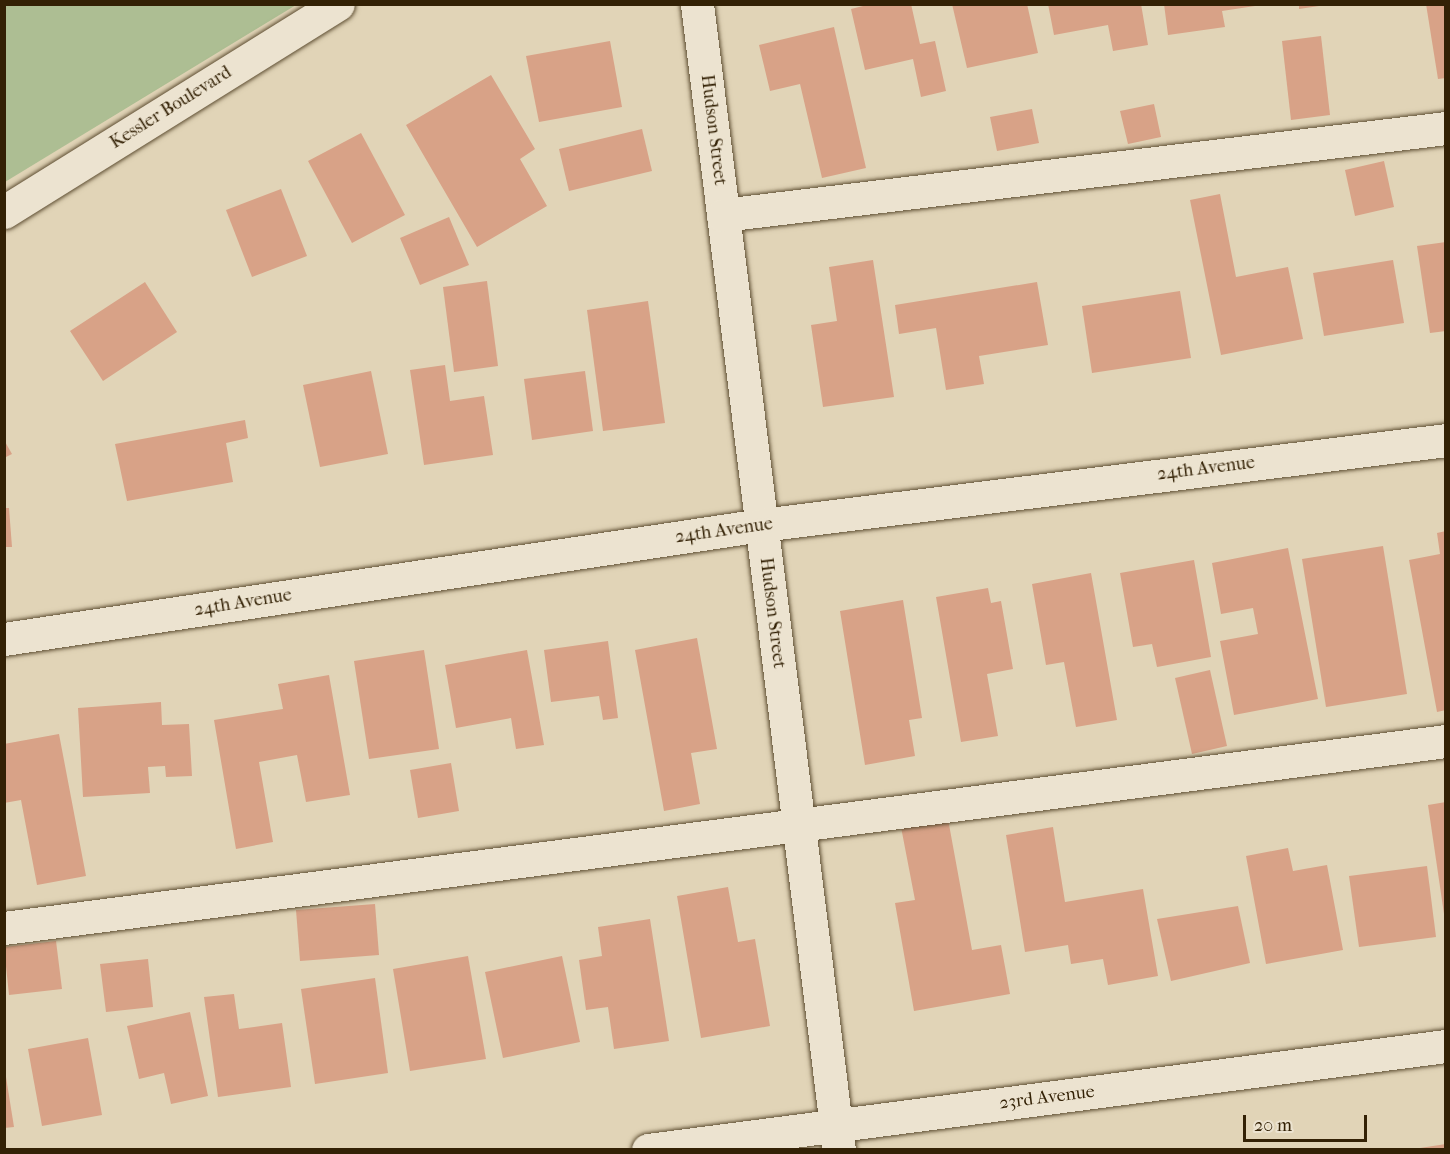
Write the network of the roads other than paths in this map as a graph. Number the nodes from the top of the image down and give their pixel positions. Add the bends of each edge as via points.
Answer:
1 (338, 4) edge
2 (697, 4) edge
3 (1446, 128) edge
4 (4, 212) edge
5 (723, 215) junction
6 (1446, 440) edge
7 (761, 525) junction
8 (4, 639) edge
9 (1446, 741) edge
10 (799, 828) junction
11 (4, 928) edge
12 (1446, 1046) edge
13 (838, 1138) edge
14 (648, 1149) edge

1 - 4 street, Kessler Boulevard
2 - 5 street, Hudson Street
3 - 5 street
5 - 7 street, Hudson Street
6 - 7 street, 24th Avenue
7 - 8 street, 24th Avenue
7 - 10 street, Hudson Street
9 - 10 street
10 - 11 street
10 - 13 street, Hudson Street
12 - 13 street, 23rd Avenue
13 - 14 street, 23rd Avenue

